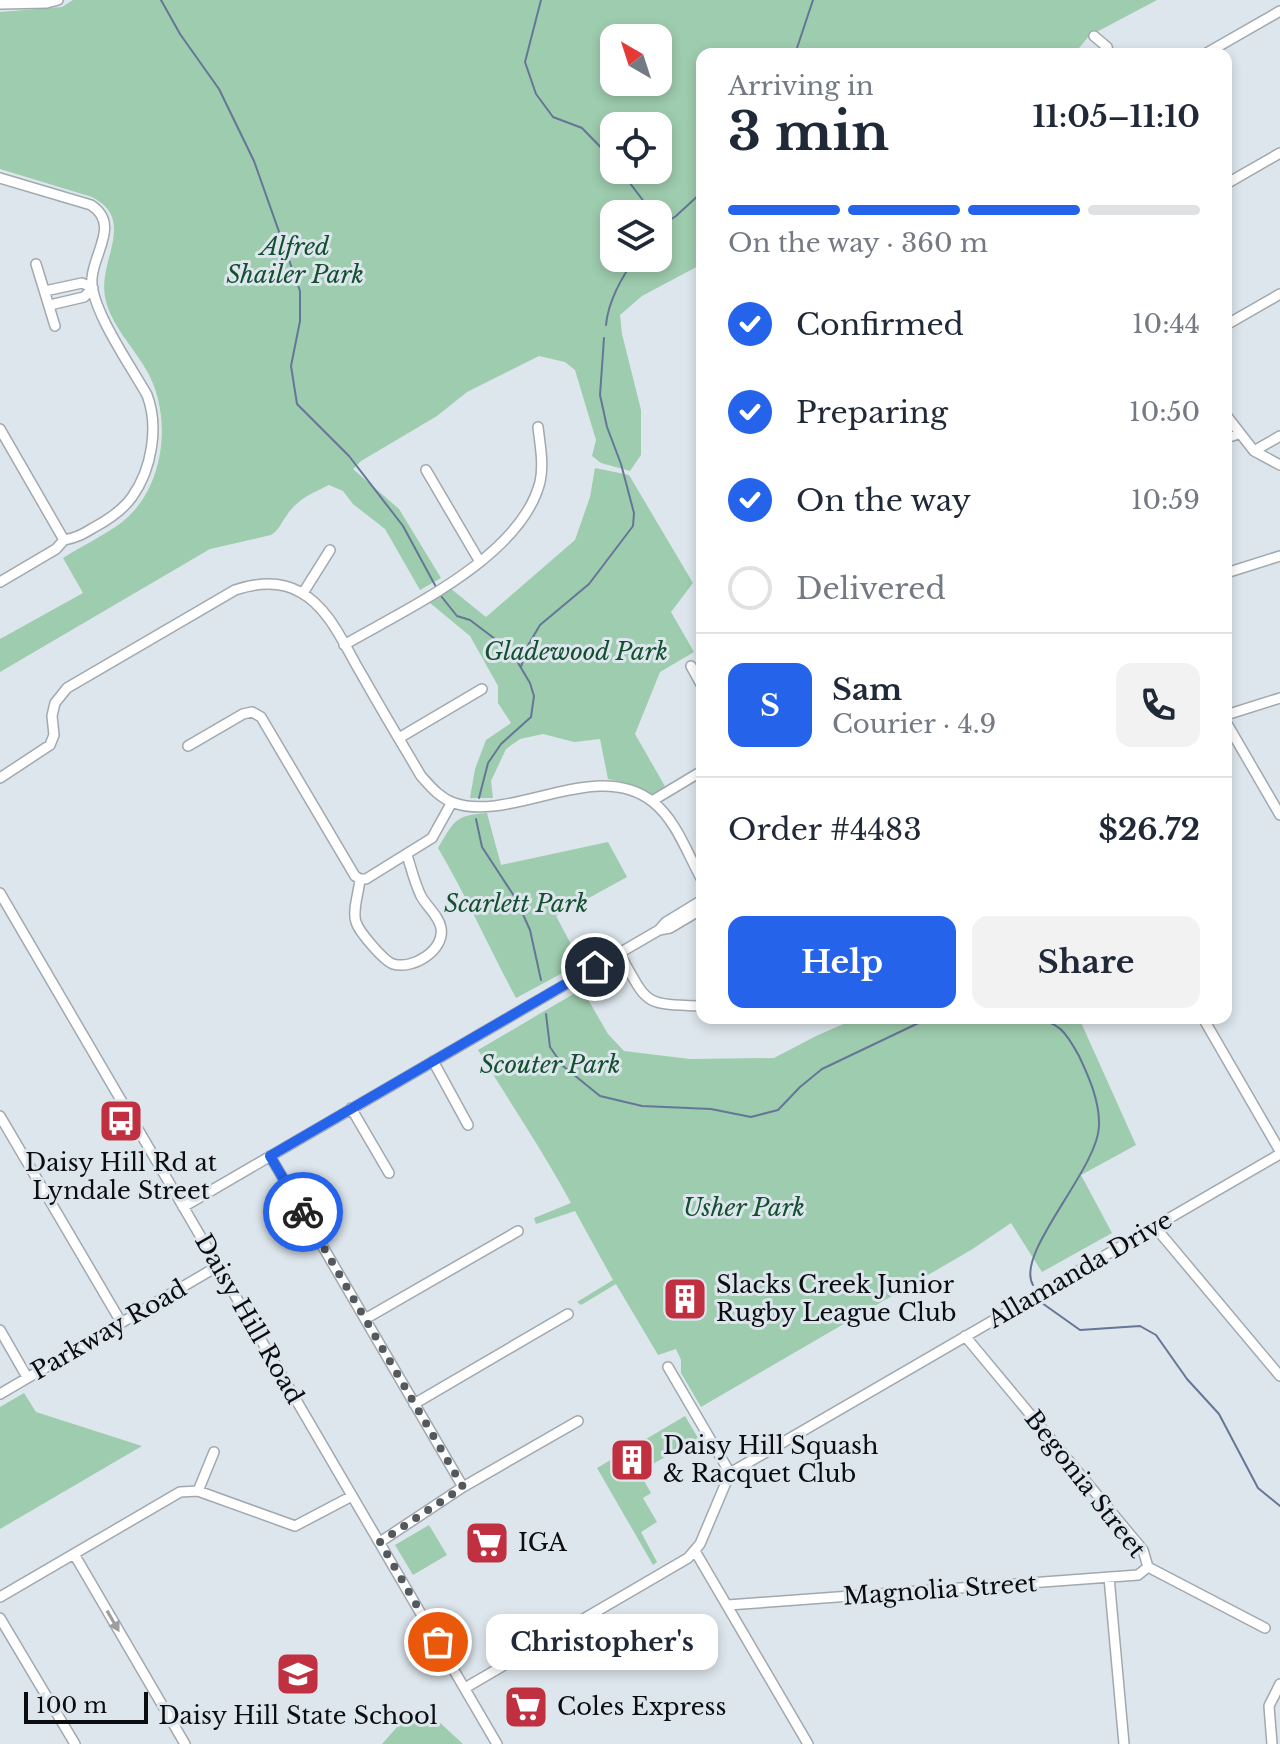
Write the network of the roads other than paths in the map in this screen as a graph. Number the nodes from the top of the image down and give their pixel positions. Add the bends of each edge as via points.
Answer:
1 (58, 0) edge
2 (0, 4) edge
3 (1280, 11) edge
4 (1094, 36) dead end
5 (1107, 48) edge
6 (1215, 48) edge
7 (1280, 153) edge
8 (0, 178) edge
9 (1232, 181) edge
10 (36, 264) dead end
11 (93, 288) junction
12 (45, 291) junction
13 (1280, 294) edge
14 (50, 305) junction
15 (1232, 322) edge
16 (55, 326) dead end
17 (1232, 424) edge
18 (538, 427) dead end
19 (0, 429) edge
20 (1238, 434) junction
21 (1232, 436) edge
22 (1280, 436) edge
23 (1254, 451) junction
24 (1280, 465) edge
25 (426, 470) dead end
26 (64, 540) junction
27 (330, 550) dead end
28 (1280, 556) edge
29 (480, 562) junction
30 (1232, 571) edge
31 (0, 582) edge
32 (303, 593) junction
33 (344, 645) junction
34 (691, 666) dead end
35 (696, 675) edge
36 (482, 689) dead end
37 (1280, 698) edge
38 (1232, 713) edge
39 (1232, 732) edge
40 (399, 738) junction
41 (188, 746) dead end
42 (696, 775) edge
43 (0, 778) edge
44 (652, 801) junction
45 (452, 802) junction
46 (1280, 815) edge
47 (407, 855) junction
48 (696, 869) edge
49 (360, 879) junction
50 (0, 893) edge
51 (696, 904) edge
52 (3, 905) edge
53 (696, 913) edge
54 (659, 930) junction
55 (619, 953) junction
56 (696, 1006) edge
57 (1206, 1024) edge
58 (433, 1061) junction
59 (351, 1108) junction
60 (0, 1116) edge
61 (468, 1125) dead end
62 (1280, 1152) edge
63 (270, 1156) junction
64 (389, 1173) dead end
65 (183, 1207) junction
66 (1155, 1227) junction
67 (518, 1231) dead end
68 (218, 1266) junction
69 (568, 1314) dead end
70 (365, 1319) junction
71 (121, 1322) junction
72 (0, 1330) edge
73 (965, 1336) junction
74 (668, 1367) dead end
75 (1280, 1376) edge
76 (27, 1377) junction
77 (0, 1394) edge
78 (414, 1404) junction
79 (578, 1421) dead end
80 (214, 1452) dead end
81 (730, 1473) junction
82 (463, 1487) junction
83 (198, 1491) junction
84 (352, 1496) junction
85 (380, 1542) junction
86 (695, 1551) junction
87 (74, 1554) junction
88 (1148, 1567) junction
89 (1109, 1577) junction
90 (0, 1597) edge
91 (728, 1605) junction
92 (0, 1618) edge
93 (1265, 1628) dead end
94 (1280, 1684) edge
95 (465, 1688) junction
96 (75, 1744) edge
97 (185, 1744) edge
98 (497, 1744) edge
99 (808, 1744) edge
100 (1124, 1744) edge
101 (1275, 1744) edge

1 - 2 street
3 - 6 street
4 - 5 street
7 - 9 street
8 - 11 street via 100,211 106,228
10 - 12 street
11 - 12 street via 82,283
11 - 14 street via 84,297
11 - 26 street via 98,308 147,395 154,437 132,497 112,517
12 - 14 street
13 - 15 street
14 - 16 street
17 - 20 street
18 - 29 street via 542,458 533,502 519,525
19 - 26 street
20 - 21 street
20 - 23 street
22 - 23 street
23 - 24 street
25 - 29 street
26 - 31 street
27 - 32 street
28 - 30 street
29 - 33 street
32 - 33 street via 328,618
32 - 43 street via 272,584 235,590 67,688 55,703 50,745
33 - 40 street
34 - 35 street
36 - 40 street
37 - 38 street
39 - 46 street
40 - 45 street via 421,776
41 - 49 street via 243,714 261,717
42 - 44 street
44 - 45 street via 628,790 592,786 485,806
44 - 48 street via 667,816
45 - 47 street via 432,838
47 - 49 street
47 - 49 street via 419,893 441,927 441,939 415,962 393,964 384,959 359,929 355,912
50 - 52 street, Daisy Hill Road
51 - 54 street
52 - 65 street, Daisy Hill Road
53 - 54 street
54 - 55 street
55 - 56 street via 649,1000
55 - 58 street
57 - 62 street
58 - 59 street
58 - 61 street
59 - 63 street
59 - 64 street
60 - 71 street
62 - 66 street, Allamanda Drive
63 - 65 street
63 - 70 street
65 - 68 street, Daisy Hill Road
66 - 73 street, Allamanda Drive
66 - 75 street
67 - 70 street
68 - 71 street, Parkway Road
68 - 84 street, Daisy Hill Road
69 - 78 street
70 - 78 street
71 - 76 street, Parkway Road
72 - 76 street
73 - 81 street, Allamanda Drive
73 - 88 street, Begonia Street via 1143,1550
74 - 81 street
76 - 77 street, Parkway Road
78 - 82 street
79 - 82 street
80 - 83 street
81 - 86 street
82 - 85 street
83 - 84 street via 295,1526
83 - 87 street via 180,1492
84 - 85 street, Daisy Hill Road
85 - 95 street, Daisy Hill Road
86 - 91 street
86 - 95 street
87 - 90 street
87 -> 97 street
88 - 89 street, Magnolia Street via 1138,1575
88 - 93 street, Begonia Street
89 - 91 street, Magnolia Street
89 - 100 street
91 - 99 street
92 - 96 street
94 - 101 street via 1269,1706
95 - 98 street, Daisy Hill Road

